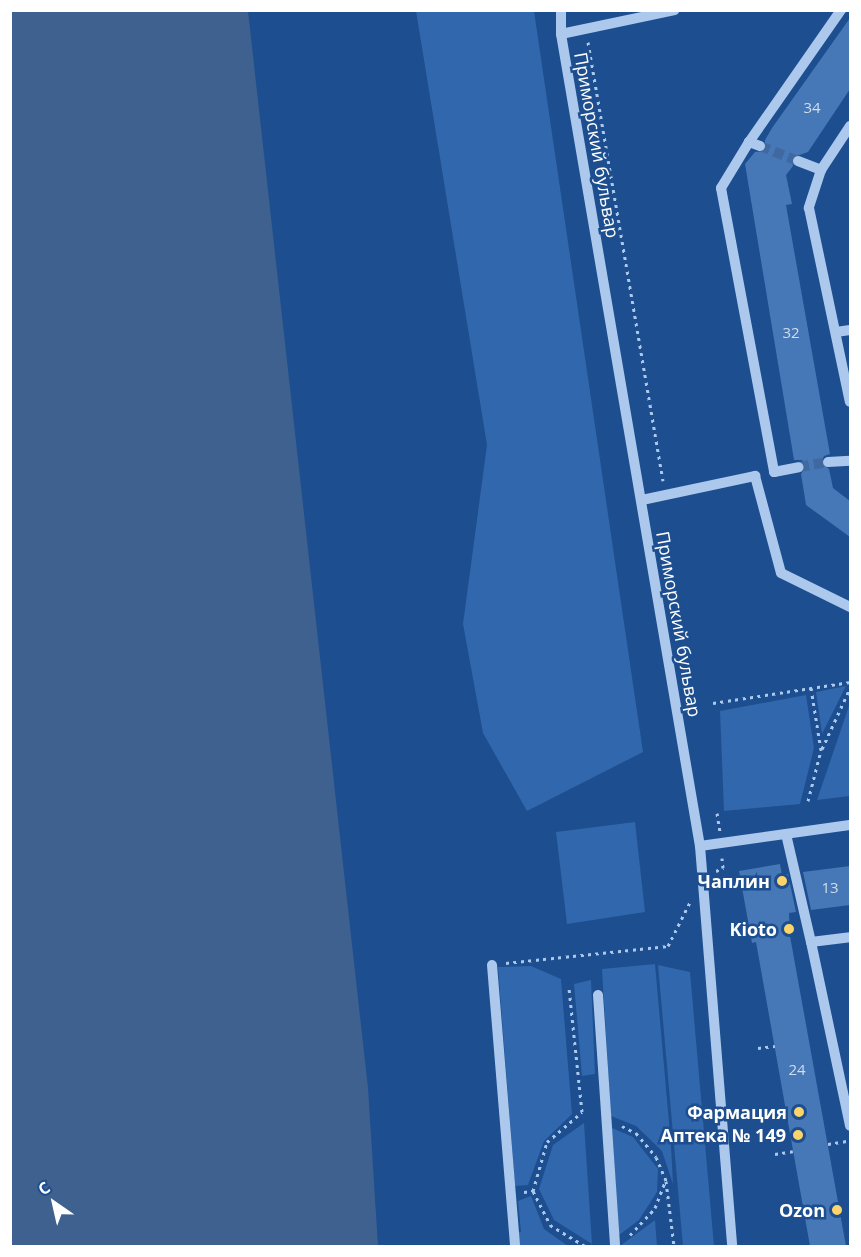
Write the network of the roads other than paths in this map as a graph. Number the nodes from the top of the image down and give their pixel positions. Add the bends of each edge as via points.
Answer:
1 (561, 10) edge
2 (675, 10) edge
3 (841, 10) edge
4 (561, 34) junction
5 (850, 126) edge
6 (749, 142) junction
7 (760, 146) tunnel mouth
8 (798, 161) tunnel mouth
9 (821, 170) junction
10 (850, 330) edge
11 (836, 332) junction
12 (850, 402) edge
13 (850, 461) edge
14 (828, 462) tunnel mouth
15 (800, 467) tunnel mouth
16 (774, 472) junction
17 (755, 476) junction
18 (642, 500) junction
19 (850, 607) edge
20 (850, 825) edge
21 (786, 834) junction
22 (700, 846) junction
23 (850, 937) edge
24 (811, 942) junction
25 (492, 964) road end
26 (598, 995) dead end
27 (850, 1126) edge
28 (615, 1245) edge
29 (515, 1246) edge
30 (732, 1246) edge

1 - 4 street, Приморский бульвар
2 - 4 street
3 - 6 street
4 - 18 street, Приморский бульвар
5 - 9 street
6 - 7 street
6 - 16 street via 721,188
8 - 9 street
9 - 11 street via 809,208
10 - 11 street
11 - 12 street
13 - 14 street
15 - 16 street
16 - 17 street
17 - 18 street
17 - 19 street via 781,573
18 - 22 street, Приморский бульвар
20 - 21 street
21 - 22 street
21 - 24 street
22 - 30 street, Приморский бульвар
23 - 24 street
24 - 27 street
25 - 29 street
26 - 28 street

